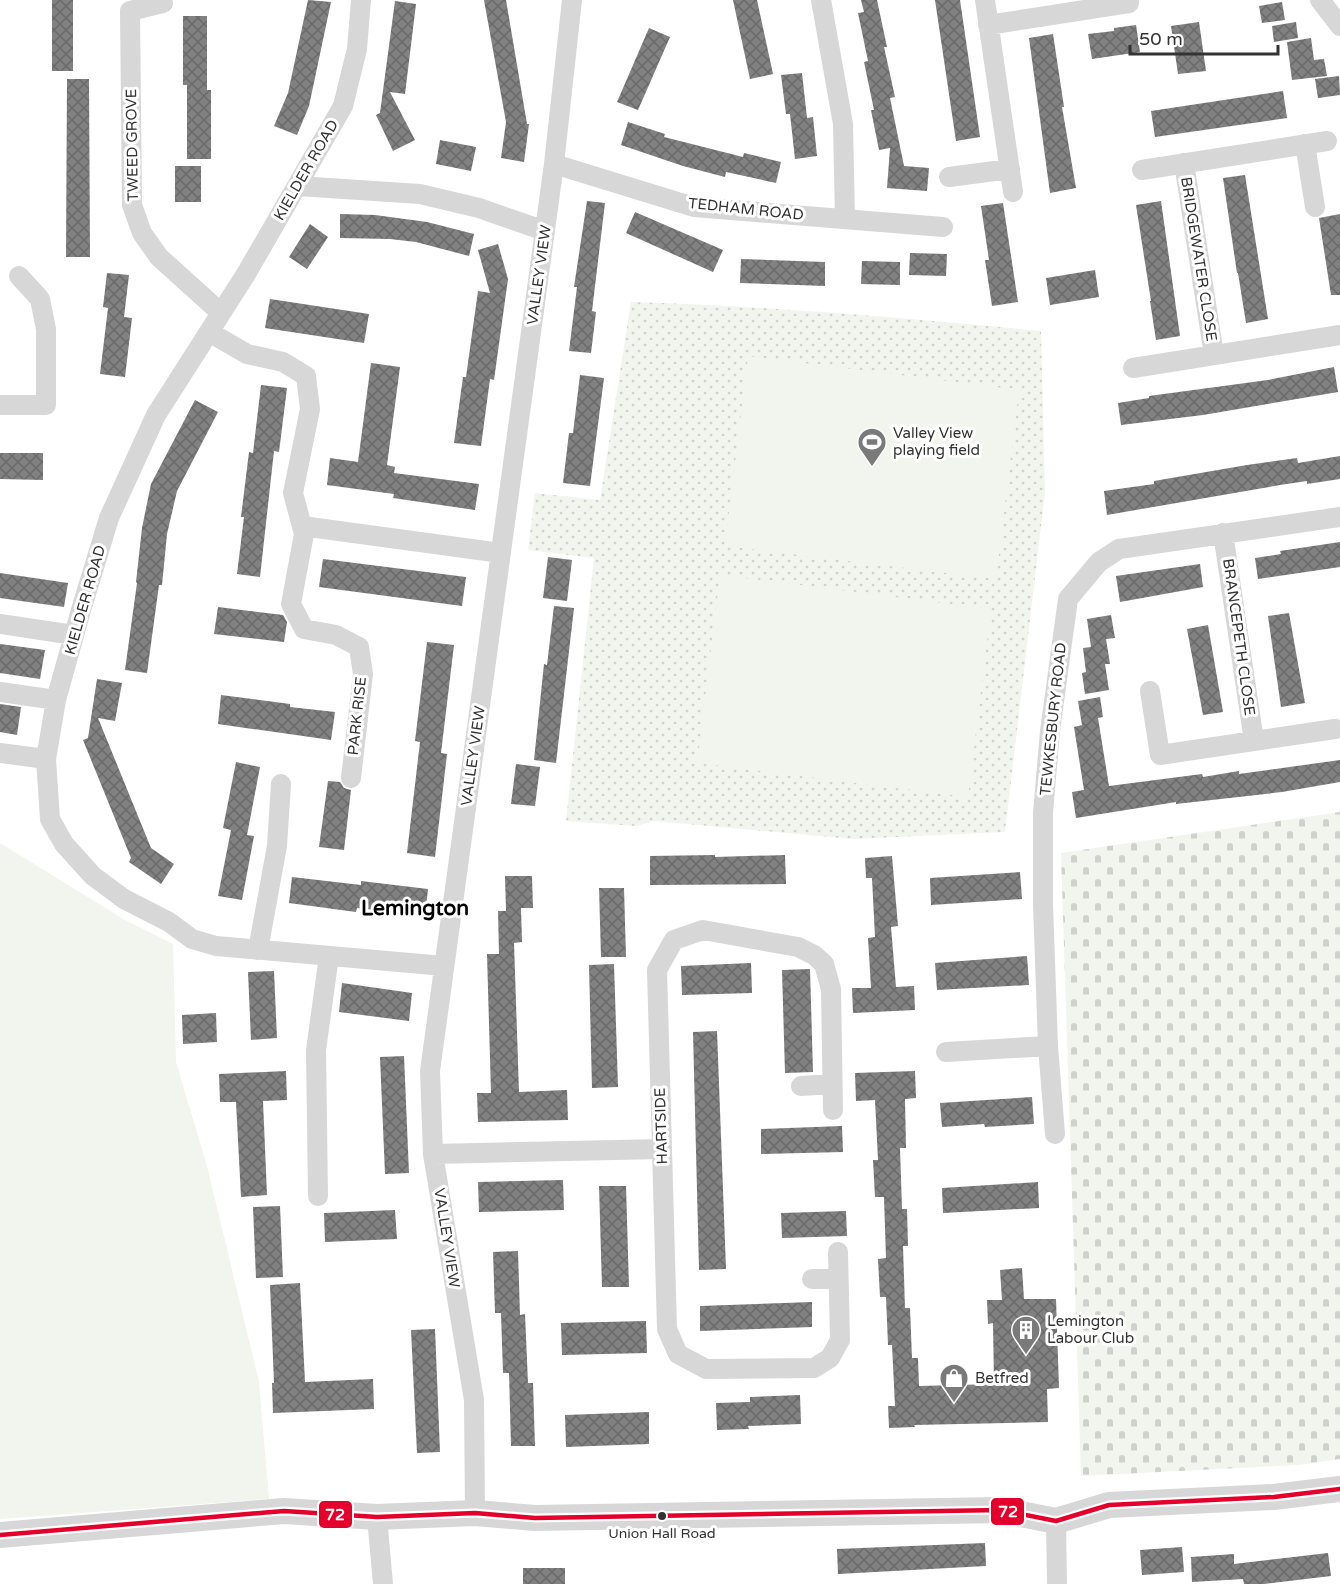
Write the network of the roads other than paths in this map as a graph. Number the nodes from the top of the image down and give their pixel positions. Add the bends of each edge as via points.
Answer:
1 (361, 0) edge
2 (572, 0) edge
3 (821, 0) edge
4 (985, 0) edge
5 (1320, 0) edge
6 (163, 3) dead end
7 (1103, 3) edge
8 (1129, 3) dead end
9 (988, 25) junction
10 (1340, 26) edge
11 (1327, 141) dead end
12 (1305, 144) junction
13 (1184, 163) junction
14 (554, 164) junction
15 (1010, 169) junction
16 (1142, 170) dead end
17 (949, 177) dead end
18 (298, 186) junction
19 (1013, 192) dead end
20 (1315, 207) dead end
21 (845, 219) junction
22 (944, 227) dead end
23 (545, 231) junction
24 (20, 276) dead end
25 (221, 313) junction
26 (209, 332) junction
27 (1340, 335) edge
28 (1214, 355) junction
29 (1133, 368) dead end
30 (0, 405) edge
31 (1340, 517) edge
32 (302, 526) junction
33 (1223, 533) junction
34 (501, 552) junction
35 (0, 624) edge
36 (74, 635) junction
37 (1150, 691) dead end
38 (0, 692) edge
39 (56, 700) junction
40 (1335, 729) dead end
41 (1254, 741) junction
42 (0, 753) edge
43 (46, 759) junction
44 (351, 778) dead end
45 (281, 784) dead end
46 (258, 950) junction
47 (329, 956) junction
48 (444, 966) junction
49 (1048, 1046) junction
50 (946, 1052) dead end
51 (832, 1084) junction
52 (801, 1086) dead end
53 (832, 1110) dead end
54 (1055, 1134) dead end
55 (662, 1149) junction
56 (434, 1154) junction
57 (318, 1196) dead end
58 (837, 1252) dead end
59 (812, 1279) dead end
60 (838, 1279) junction
61 (1340, 1489) edge
62 (475, 1513) junction
63 (377, 1517) junction
64 (1056, 1521) junction
65 (0, 1535) edge
66 (383, 1584) edge
67 (1057, 1584) edge

1 - 18 street, KIELDER ROAD via 357,49 343,106
2 - 14 street, VALLEY VIEW
3 - 21 street via 843,124
4 - 9 street
5 - 10 street
6 - 25 street, TWEED GROVE via 130,11 132,205 142,233 159,257
7 - 8 street
7 - 9 street
9 - 15 street
11 - 12 street, BRIDGEWATER CLOSE
12 - 13 street, BRIDGEWATER CLOSE
12 - 20 street
13 - 16 street, BRIDGEWATER CLOSE
13 - 28 street, BRIDGEWATER CLOSE
14 - 21 street, TEDHAM ROAD via 694,207
14 - 23 street, VALLEY VIEW
15 - 17 street
15 - 19 street
18 - 23 street via 420,194 479,208
18 - 25 street, KIELDER ROAD
21 - 22 street, TEDHAM ROAD
23 - 34 street, VALLEY VIEW
24 - 30 street via 40,298 46,329 46,405
25 - 26 street, KIELDER ROAD
26 - 32 street, PARK RISE via 247,354 283,362 306,376 310,409 293,493
26 - 36 street, KIELDER ROAD via 156,415 109,518
27 - 28 street, BRIDGEWATER CLOSE
28 - 29 street, BRIDGEWATER CLOSE
31 - 33 street, TEWKESBURY ROAD
32 - 34 street
32 - 44 street, PARK RISE via 304,534 291,604 304,628 336,635 359,647 363,674
33 - 41 street, BRANCEPETH CLOSE
33 - 49 street, TEWKESBURY ROAD via 1119,549 1099,562 1068,600 1043,813
34 - 48 street, VALLEY VIEW
35 - 36 street
36 - 39 street, KIELDER ROAD
37 - 41 street via 1160,755
38 - 39 street
39 - 43 street, KIELDER ROAD
40 - 41 street
42 - 43 street
43 - 46 street, KIELDER ROAD via 50,819 64,843 93,876 192,939
45 - 46 street via 277,846
46 - 47 street, KIELDER ROAD
47 - 48 street, KIELDER ROAD
47 - 57 street via 316,1050
48 - 56 street, VALLEY VIEW via 430,1071
49 - 50 street
49 - 54 street, TEWKESBURY ROAD
51 - 52 street
51 - 53 street, HARTSIDE
51 - 55 street, HARTSIDE via 831,989 824,964 798,947 703,930 674,940 657,970
55 - 56 street
55 - 60 street, HARTSIDE via 667,1329 678,1354 706,1369 814,1368 830,1358 840,1340
56 - 62 street, VALLEY VIEW via 474,1400
58 - 60 street, HARTSIDE
59 - 60 street
61 - 64 street via 1274,1497 1109,1504
62 - 63 street
62 - 64 street via 535,1518 1001,1510
63 - 65 street via 284,1511
63 - 66 street
64 - 67 street

